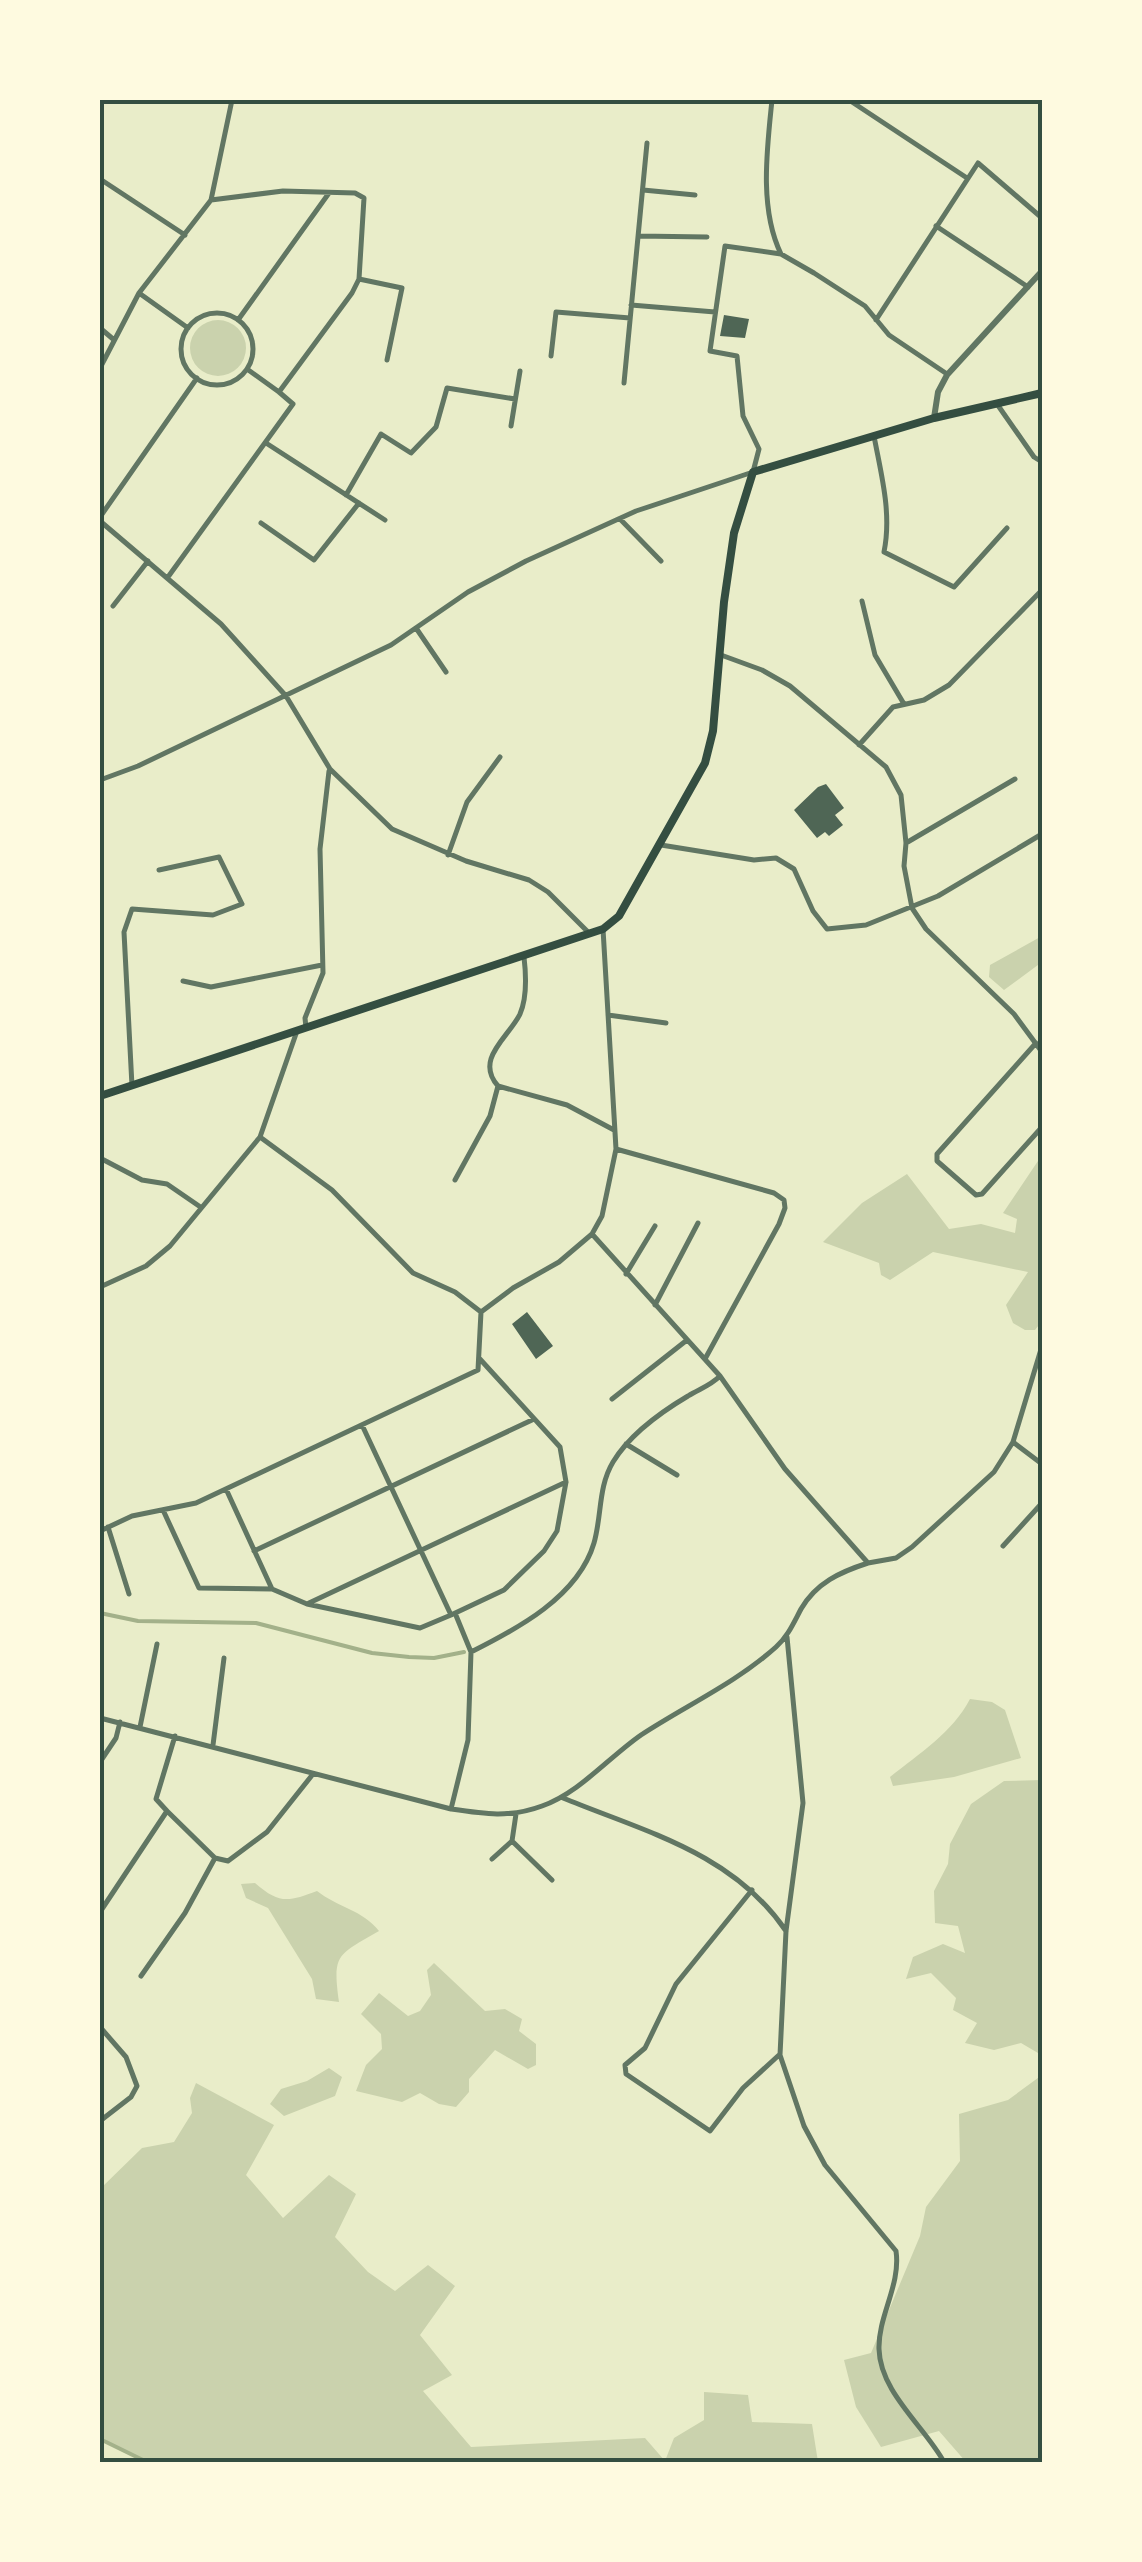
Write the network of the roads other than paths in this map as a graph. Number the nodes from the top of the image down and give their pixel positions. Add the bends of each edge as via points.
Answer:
1 (232, 100) edge
2 (772, 100) edge
3 (849, 100) edge
4 (648, 144) dead end
5 (967, 178) junction
6 (100, 180) edge
7 (643, 190) junction
8 (329, 192) junction
9 (696, 194) dead end
10 (210, 200) junction
11 (1042, 218) edge
12 (936, 226) junction
13 (186, 236) junction
14 (638, 236) junction
15 (707, 238) dead end
16 (782, 254) junction
17 (1042, 270) edge
18 (360, 279) junction
19 (1028, 287) junction
20 (139, 293) junction
21 (631, 305) junction
22 (715, 312) junction
23 (630, 318) junction
24 (238, 320) junction
25 (876, 320) junction
26 (100, 328) edge
27 (188, 328) junction
28 (113, 340) junction
29 (550, 356) dead end
30 (387, 360) dead end
31 (100, 368) edge
32 (247, 370) junction
33 (520, 371) dead end
34 (947, 375) junction
35 (197, 378) junction
36 (624, 383) dead end
37 (279, 392) junction
38 (1042, 393) edge
39 (516, 398) junction
40 (997, 404) junction
41 (934, 418) junction
42 (511, 426) dead end
43 (874, 436) junction
44 (266, 442) junction
45 (1042, 462) edge
46 (753, 472) junction
47 (346, 495) junction
48 (359, 503) junction
49 (620, 518) junction
50 (100, 519) edge
51 (385, 520) dead end
52 (261, 523) dead end
53 (1008, 528) dead end
54 (148, 561) junction
55 (661, 561) dead end
56 (168, 578) junction
57 (1042, 590) edge
58 (862, 601) dead end
59 (113, 606) dead end
60 (416, 628) junction
61 (720, 654) junction
62 (446, 672) dead end
63 (286, 696) junction
64 (904, 704) junction
65 (859, 745) junction
66 (500, 757) dead end
67 (330, 769) junction
68 (1016, 779) dead end
69 (100, 780) edge
70 (1042, 834) edge
71 (906, 842) junction
72 (660, 845) junction
73 (448, 854) junction
74 (159, 870) dead end
75 (912, 908) junction
76 (603, 929) junction
77 (592, 935) junction
78 (524, 957) junction
79 (322, 964) junction
80 (183, 981) dead end
81 (608, 1015) junction
82 (666, 1023) dead end
83 (302, 1030) junction
84 (1036, 1043) junction
85 (1042, 1052) edge
86 (132, 1086) junction
87 (498, 1086) junction
88 (100, 1096) edge
89 (1042, 1127) edge
90 (615, 1130) junction
91 (260, 1136) junction
92 (616, 1149) junction
93 (100, 1158) edge
94 (454, 1180) dead end
95 (200, 1207) junction
96 (698, 1223) dead end
97 (655, 1226) dead end
98 (592, 1234) junction
99 (626, 1274) junction
100 (100, 1288) edge
101 (655, 1305) junction
102 (481, 1312) junction
103 (686, 1340) junction
104 (1042, 1346) edge
105 (479, 1358) junction
106 (704, 1359) junction
107 (720, 1376) junction
108 (612, 1400) dead end
109 (533, 1420) junction
110 (362, 1425) junction
111 (1013, 1442) junction
112 (626, 1444) junction
113 (1042, 1464) edge
114 (677, 1475) dead end
115 (566, 1482) junction
116 (390, 1486) junction
117 (226, 1489) junction
118 (1042, 1503) edge
119 (163, 1510) junction
120 (108, 1527) junction
121 (100, 1530) edge
122 (1003, 1546) dead end
123 (421, 1550) junction
124 (254, 1552) junction
125 (868, 1563) junction
126 (272, 1590) junction
127 (128, 1594) dead end
128 (307, 1604) junction
129 (453, 1614) junction
130 (786, 1638) junction
131 (157, 1644) dead end
132 (471, 1652) junction
133 (224, 1658) dead end
134 (100, 1718) edge
135 (120, 1722) junction
136 (140, 1727) junction
137 (175, 1736) junction
138 (212, 1746) junction
139 (100, 1762) edge
140 (313, 1774) junction
141 (563, 1798) junction
142 (451, 1809) junction
143 (167, 1811) junction
144 (516, 1814) junction
145 (512, 1841) junction
146 (215, 1858) junction
147 (492, 1859) dead end
148 (552, 1880) dead end
149 (752, 1890) junction
150 (100, 1912) edge
151 (786, 1931) junction
152 (141, 1976) dead end
153 (100, 2027) edge
154 (780, 2055) junction
155 (100, 2121) edge
156 (944, 2462) edge

1 - 10 street
2 - 16 street via 768,209
3 - 5 street
4 - 7 street
5 - 11 street via 978,163
5 - 12 street
6 - 13 street
7 - 9 street
7 - 14 street
8 - 10 street
8 - 18 street via 364,198
8 - 24 street
10 - 13 street
12 - 19 street
12 - 25 street
13 - 20 street
14 - 15 street
14 - 21 street
16 - 22 street via 725,246
16 - 25 street via 865,306
17 - 19 street
18 - 30 street via 402,288
18 - 37 street
19 - 34 street
20 - 27 street
20 - 28 street
21 - 22 street
21 - 23 street
22 - 46 street via 710,350 737,356 743,416 759,449
23 - 29 street via 556,312
23 - 36 street
24 - 27 street via 216,313
24 - 32 street via 252,339
25 - 34 street
26 - 28 street
27 - 35 street via 182,351
28 - 31 street
32 - 35 street via 220,384
32 - 37 street
33 - 39 street
34 - 41 street
35 - 50 street
37 - 44 street via 293,404
38 - 40 main road
39 - 42 street
39 - 47 street via 446,388 436,427 411,453 381,434
40 - 41 main road
40 - 45 street
41 - 43 main road
43 - 46 main road
43 - 53 street via 885,492 884,552 954,587
44 - 47 street
44 - 56 street
46 - 49 street
46 - 61 main road via 734,534
47 - 48 street
48 - 51 street
48 - 52 street via 314,560
49 - 55 street
49 - 60 street via 497,576
50 - 54 street
54 - 56 street
54 - 59 street
56 - 63 street
57 - 64 street via 949,685
58 - 64 street via 875,654
60 - 62 street
60 - 63 street
61 - 65 street via 790,686
61 - 72 main road via 705,763
63 - 67 street
63 - 69 street
64 - 65 street via 886,712
65 - 71 street via 886,767 901,794
66 - 73 street via 467,802
67 - 73 street via 392,829
67 - 79 street via 320,849
68 - 71 street
70 - 75 street
71 - 75 street
72 - 75 street via 776,858 794,870 827,929 866,926
72 - 76 main road via 618,916
73 - 77 street via 528,880
74 - 86 street via 220,857 242,904 213,915 132,909 124,932
75 - 84 street
76 - 77 main road
76 - 81 street
77 - 78 main road
78 - 83 main road
78 - 87 street via 521,1012 489,1063
79 - 80 street via 210,986
79 - 83 street
81 - 82 street
81 - 90 street
83 - 86 main road
83 - 91 street
84 - 85 street
84 - 89 street via 937,1161 982,1194
86 - 88 main road
87 - 90 street via 567,1104
87 - 94 street via 490,1116
90 - 92 street
91 - 95 street
91 - 102 street via 332,1190 413,1273
92 - 98 street
92 - 106 street via 784,1200 778,1224
93 - 95 street via 142,1180 167,1184
95 - 100 street via 146,1266
96 - 101 street
97 - 99 street
98 - 99 street
98 - 102 street
99 - 101 street
101 - 103 street
102 - 105 street
103 - 106 street
103 - 108 street
104 - 111 street
105 - 109 street
105 - 110 street via 478,1370
106 - 107 street
107 - 112 street
107 - 125 street via 784,1469
109 - 115 street via 560,1447
109 - 116 street
110 - 116 street
110 - 117 street
111 - 113 street
111 - 125 street via 994,1472 912,1547
112 - 114 street
112 - 132 street via 602,1484 593,1546 575,1578 528,1622
115 - 123 street
115 - 129 street via 556,1532 544,1551 504,1590
116 - 123 street
116 - 124 street
117 - 119 street
117 - 124 street
118 - 122 street
119 - 120 street
119 - 126 street via 199,1588
120 - 121 street
120 - 127 street
123 - 128 street
123 - 129 street
124 - 126 street
125 - 130 street via 822,1584
126 - 128 street
128 - 129 street via 420,1628
129 - 132 street
130 - 141 street via 607,1759
130 - 151 street via 803,1802
131 - 136 street
132 - 142 street via 468,1740
133 - 138 street
134 - 135 street
135 - 136 street
135 - 139 street
136 - 137 street
137 - 138 street
137 - 143 street via 156,1799
138 - 140 street
140 - 142 street
140 - 146 street via 267,1832 228,1861
141 - 144 street
141 - 149 street via 693,1849
142 - 144 street
143 - 146 street
143 - 150 street
144 - 145 street
145 - 147 street
145 - 148 street
146 - 152 street
149 - 151 street
149 - 154 street via 676,1984 645,2048 625,2065 626,2074 710,2131
151 - 154 street
153 - 155 street via 126,2057 137,2086
154 - 156 street via 825,2164 896,2251 878,2348 883,2370

